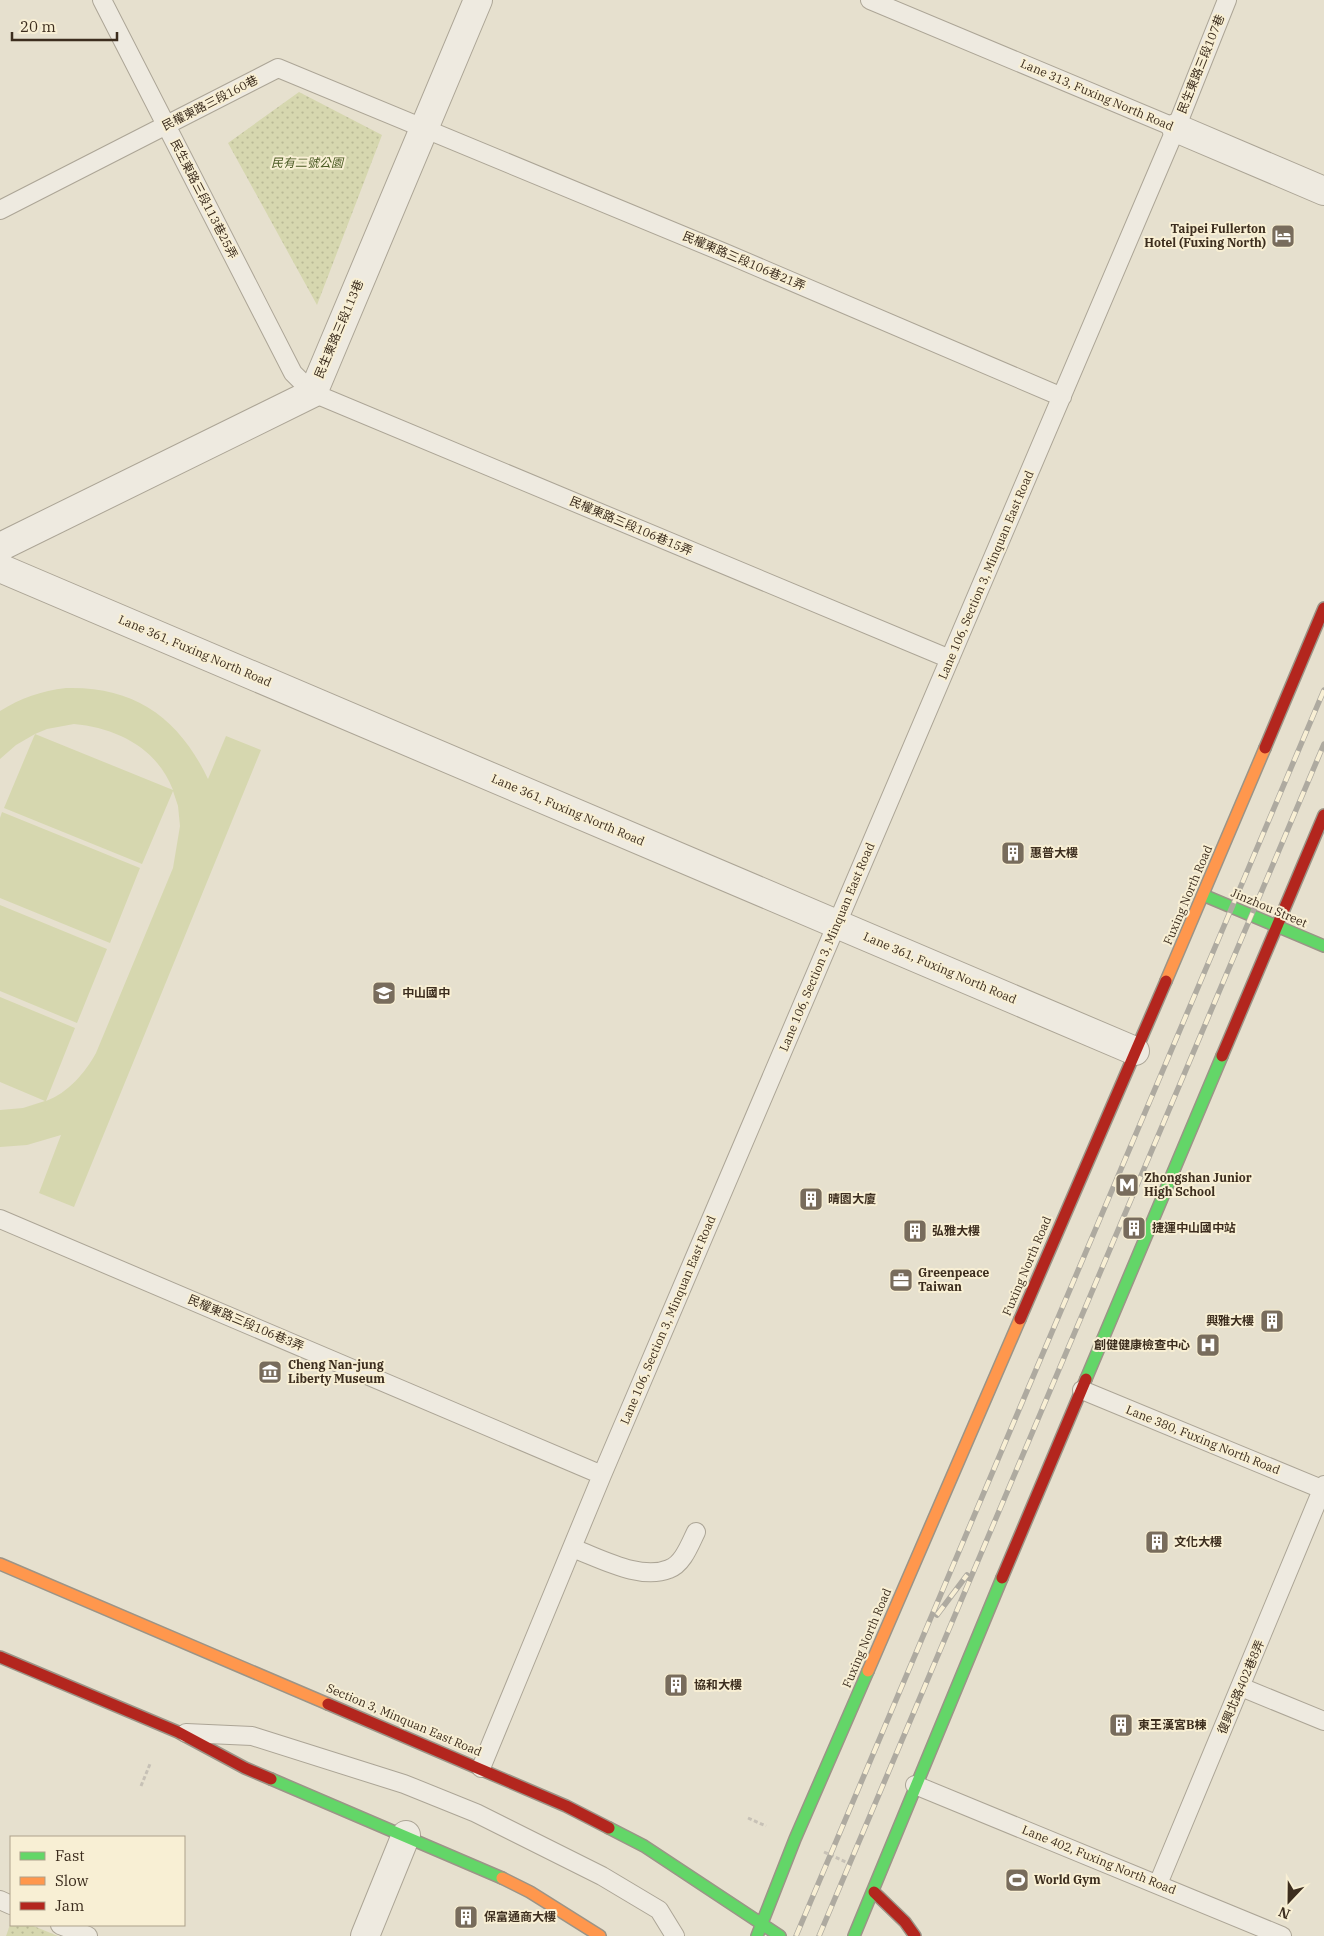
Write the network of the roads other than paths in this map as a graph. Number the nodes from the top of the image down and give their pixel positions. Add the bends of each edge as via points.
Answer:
1 (102, 0) edge
2 (478, 0) edge
3 (870, 0) edge
4 (1227, 0) edge
5 (166, 125) junction
6 (1176, 128) junction
7 (424, 129) junction
8 (1324, 191) edge
9 (0, 210) edge
10 (313, 393) junction
11 (1062, 397) junction
12 (0, 547) edge
13 (0, 568) edge
14 (1324, 608) edge
15 (950, 659) junction
16 (1324, 815) edge
17 (1203, 895) junction
18 (836, 924) junction
19 (1277, 926) junction
20 (1324, 946) edge
21 (1136, 1051) junction
22 (0, 1219) edge
23 (1082, 1390) junction
24 (602, 1475) junction
25 (1323, 1488) edge
26 (696, 1532) dead end
27 (572, 1548) junction
28 (0, 1564) edge
29 (0, 1657) edge
30 (1241, 1687) junction
31 (1324, 1722) edge
32 (178, 1732) junction
33 (482, 1768) junction
34 (915, 1785) junction
35 (406, 1835) junction
36 (1158, 1884) junction
37 (874, 1892) junction
38 (762, 1922) junction
39 (64, 1926) edge
40 (85, 1931) edge
41 (365, 1936) edge
42 (600, 1936) edge
43 (675, 1936) edge
44 (757, 1936) edge
45 (780, 1936) edge
46 (854, 1936) edge
47 (915, 1936) edge
48 (1282, 1936) edge

1 - 5 lane, 民生東路三段113巷25弄
2 - 7 street, 民生東路三段113巷
3 - 6 lane, Lane 313, Fuxing North Road
4 - 6 lane, 民生東路三段107巷
5 - 7 lane, 民權東路三段160巷 via 278,68
5 - 9 lane, 民權東路三段160巷
5 - 10 lane, 民生東路三段113巷25弄 via 293,372
6 - 8 street, Lane 313, Fuxing North Road
6 - 11 lane, Lane 106, Section 3, Minquan East Road
7 - 10 street, 民生東路三段113巷
7 - 11 lane, 民權東路三段106巷21弄 via 725,252
10 - 12 street, 民生東路三段113巷
10 - 15 lane, 民權東路三段106巷15弄
11 - 15 lane, Lane 106, Section 3, Minquan East Road
13 - 18 street, Lane 361, Fuxing North Road
14 - 17 main road, Fuxing North Road
15 - 18 lane, Lane 106, Section 3, Minquan East Road
16 - 19 main road
17 - 19 main road, Jinzhou Street
17 - 21 main road, Fuxing North Road
18 - 21 street, Lane 361, Fuxing North Road
18 - 24 lane, Lane 106, Section 3, Minquan East Road
19 - 20 main road, Jinzhou Street
19 - 23 main road
21 - 38 main road, Fuxing North Road
22 - 24 lane, 民權東路三段106巷3弄
23 - 25 lane, Lane 380, Fuxing North Road
23 - 34 main road
24 - 27 lane, Lane 106, Section 3, Minquan East Road
25 - 30 lane, 復興北路402巷8弄
26 - 27 lane via 686,1552 670,1569 638,1573
27 - 33 lane, Lane 106, Section 3, Minquan East Road
28 - 33 main road, Section 3, Minquan East Road
29 - 32 main road
30 - 31 lane
30 - 36 lane, 復興北路402巷8弄
32 - 35 main road via 245,1768
32 - 43 lane via 252,1736 404,1784 476,1813 602,1876 660,1910
33 - 38 main road, Section 3, Minquan East Road via 644,1846
34 - 36 lane, Lane 402, Fuxing North Road
34 - 37 main road
35 - 41 street
35 - 42 main road via 530,1892 574,1925
36 - 48 lane, Lane 402, Fuxing North Road
37 - 46 main road
37 - 47 main road
38 - 44 main road, Fuxing North Road
38 - 45 main road, Section 3, Minquan East Road
39 - 40 lane

